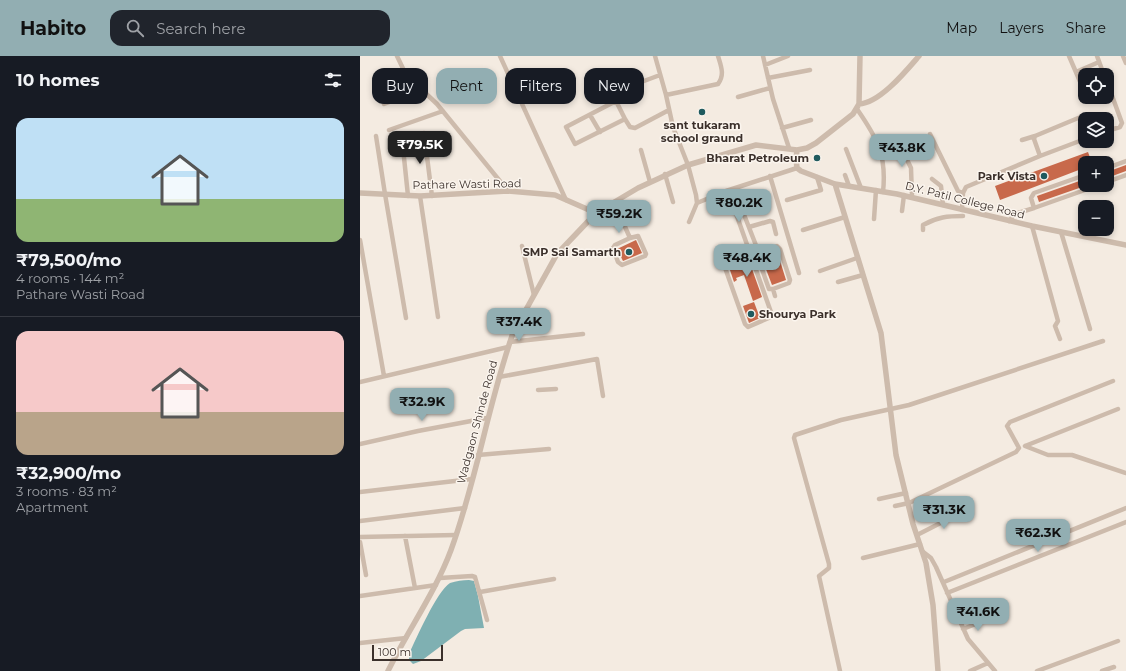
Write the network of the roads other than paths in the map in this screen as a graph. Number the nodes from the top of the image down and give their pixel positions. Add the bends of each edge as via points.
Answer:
1 (397, 56) edge
2 (500, 56) edge
3 (655, 56) edge
4 (718, 56) edge
5 (763, 56) edge
6 (788, 56) edge
7 (860, 56) edge
8 (919, 56) edge
9 (1069, 56) edge
10 (1097, 56) edge
11 (1123, 56) edge
12 (1099, 62) junction
13 (1126, 63) edge
14 (765, 65) junction
15 (403, 68) edge
16 (1101, 68) edge
17 (810, 70) dead end
18 (1076, 72) junction
19 (660, 75) junction
20 (1078, 77) edge
21 (768, 78) junction
22 (644, 81) edge
23 (770, 88) junction
24 (428, 95) edge
25 (666, 95) junction
26 (738, 97) dead end
27 (1114, 101) edge
28 (858, 106) junction
29 (668, 110) junction
30 (443, 111) junction
31 (590, 115) junction
32 (1078, 118) edge
33 (625, 119) junction
34 (811, 120) dead end
35 (782, 128) junction
36 (1114, 128) edge
37 (389, 130) dead end
38 (600, 132) junction
39 (424, 133) dead end
40 (930, 134) dead end
41 (376, 136) dead end
42 (1035, 136) junction
43 (1022, 140) dead end
44 (1078, 142) edge
45 (403, 148) dead end
46 (789, 148) junction
47 (846, 149) dead end
48 (641, 150) dead end
49 (797, 150) junction
50 (880, 151) junction
51 (1040, 156) junction
52 (1126, 161) edge
53 (688, 164) junction
54 (1114, 165) edge
55 (797, 168) junction
56 (665, 174) junction
57 (845, 175) dead end
58 (1126, 175) edge
59 (770, 176) junction
60 (817, 177) junction
61 (1078, 178) edge
62 (932, 179) dead end
63 (1114, 179) edge
64 (650, 182) junction
65 (835, 184) junction
66 (849, 186) junction
67 (734, 188) junction
68 (861, 188) junction
69 (876, 190) junction
70 (508, 191) junction
71 (728, 191) junction
72 (883, 192) junction
73 (1079, 192) edge
74 (360, 193) edge
75 (962, 193) junction
76 (385, 194) junction
77 (408, 196) junction
78 (420, 196) junction
79 (432, 196) junction
80 (904, 196) junction
81 (912, 197) junction
82 (566, 200) junction
83 (787, 200) dead end
84 (614, 202) junction
85 (673, 202) dead end
86 (697, 203) junction
87 (943, 205) junction
88 (1034, 208) junction
89 (902, 211) dead end
90 (596, 213) junction
91 (963, 213) junction
92 (845, 217) junction
93 (874, 219) dead end
94 (1009, 221) junction
95 (689, 222) dead end
96 (1032, 226) junction
97 (749, 227) junction
98 (803, 230) dead end
99 (923, 230) dead end
100 (1061, 232) junction
101 (776, 234) dead end
102 (630, 238) junction
103 (360, 240) edge
104 (1126, 245) edge
105 (522, 246) dead end
106 (749, 251) junction
107 (758, 253) junction
108 (857, 258) junction
109 (820, 271) dead end
110 (800, 273) dead end
111 (863, 275) junction
112 (838, 282) dead end
113 (773, 289) junction
114 (534, 295) junction
115 (776, 296) dead end
116 (438, 317) dead end
117 (406, 318) dead end
118 (1090, 329) dead end
119 (583, 334) dead end
120 (1060, 339) dead end
121 (1103, 341) dead end
122 (509, 345) junction
123 (384, 376) junction
124 (500, 377) junction
125 (360, 382) edge
126 (1113, 382) dead end
127 (556, 389) dead end
128 (538, 390) dead end
129 (603, 396) dead end
130 (890, 410) junction
131 (1118, 410) dead end
132 (488, 418) junction
133 (360, 444) edge
134 (1025, 446) junction
135 (1019, 448) junction
136 (549, 449) dead end
137 (478, 454) junction
138 (1126, 473) edge
139 (472, 479) junction
140 (360, 492) edge
141 (906, 493) junction
142 (879, 499) dead end
143 (909, 503) junction
144 (895, 506) dead end
145 (465, 508) junction
146 (1126, 508) edge
147 (964, 511) dead end
148 (360, 521) edge
149 (1126, 522) edge
150 (456, 535) junction
151 (917, 535) junction
152 (405, 536) junction
153 (360, 537) edge
154 (360, 542) edge
155 (920, 544) junction
156 (922, 551) junction
157 (863, 558) dead end
158 (366, 574) dead end
159 (440, 578) junction
160 (554, 579) dead end
161 (944, 582) junction
162 (436, 585) junction
163 (415, 588) junction
164 (480, 592) junction
165 (947, 593) junction
166 (360, 596) edge
167 (991, 603) dead end
168 (957, 614) junction
169 (988, 619) dead end
170 (487, 620) dead end
171 (963, 629) junction
172 (406, 638) junction
173 (1118, 641) dead end
174 (360, 642) edge
175 (988, 663) junction
176 (1114, 667) dead end
177 (388, 671) edge
178 (840, 671) edge
179 (938, 671) edge
180 (970, 671) edge
181 (995, 671) edge
182 (1037, 671) edge
183 (1102, 671) edge

1 - 15 street
2 - 82 street
3 - 19 street
4 - 25 street via 722,75 718,84
5 - 14 street
6 - 14 street
7 - 28 street
8 - 28 street via 881,94
9 - 18 street
10 - 12 street
11 - 13 street
12 - 16 street
12 - 18 street
14 - 21 street
17 - 21 street
18 - 20 street
19 - 22 street
19 - 25 street
21 - 23 street
23 - 26 street
23 - 35 street
24 - 30 street
25 - 29 street
27 - 36 street via 1122,123
28 - 49 street via 853,114 816,143
28 - 50 street
29 - 33 street via 635,128 630,127
29 - 53 street via 679,146
30 - 37 street
30 - 70 street
31 - 33 street via 616,101
31 - 38 street
31 - 38 street via 566,127 575,144
32 - 42 street
33 - 38 street
34 - 35 street
35 - 46 street
39 - 79 street
40 - 75 street via 958,191
41 - 76 street
42 - 43 street
42 - 51 street
44 - 51 street
45 - 77 street
46 - 49 street, Wadgaon Shinde Road
46 - 53 street, Wadgaon Shinde Road via 756,145
47 - 68 street
48 - 64 street
49 - 55 street
50 - 72 street via 884,163
50 - 81 street via 897,139 911,168
51 - 75 street via 966,187
52 - 54 street
53 - 56 street, Wadgaon Shinde Road
53 - 86 street
55 - 59 street
55 - 60 street, D.Y. Patil College Road
56 - 64 street, Wadgaon Shinde Road
56 - 85 street
57 - 66 street
58 - 63 street
59 - 67 street
59 - 110 street
60 - 65 street, D.Y. Patil College Road
60 - 83 street via 821,190
61 - 88 street via 1034,193 1031,198
62 - 87 street via 941,186
64 - 84 street, Wadgaon Shinde Road
65 - 66 street, D.Y. Patil College Road
65 - 92 street
66 - 68 street, D.Y. Patil College Road
67 - 71 street
67 - 97 street
68 - 69 street, D.Y. Patil College Road
69 - 72 street, D.Y. Patil College Road
69 - 93 street
70 - 79 street, Pathare Wasti Road
70 - 82 street, Pathare Wasti Road via 555,195
71 - 86 street
71 - 106 street
72 - 80 street, D.Y. Patil College Road
73 - 88 street
74 - 76 street, Pathare Wasti Road
75 - 91 street
76 - 77 street, Pathare Wasti Road
76 - 117 street
77 - 78 street, Pathare Wasti Road
78 - 79 street, Pathare Wasti Road
78 - 116 street
80 - 81 street, D.Y. Patil College Road
80 - 89 street
81 - 87 street, D.Y. Patil College Road
82 - 90 street, Pathare Wasti Road
84 - 90 street, Wadgaon Shinde Road
84 - 102 street
86 - 95 street
87 - 91 street, D.Y. Patil College Road
88 - 94 street via 1015,214
90 - 114 street, Wadgaon Shinde Road via 557,254
91 - 94 street, D.Y. Patil College Road
91 - 99 street via 932,219 923,225
92 - 98 street
92 - 108 street
94 - 96 street, D.Y. Patil College Road
96 - 100 street, D.Y. Patil College Road
96 - 120 street via 1058,321 1055,326
97 - 101 street via 770,221
97 - 107 street
100 - 104 street, D.Y. Patil College Road
100 - 118 street
102 - 102 street via 638,237 645,256 620,265 612,248
103 - 123 street
105 - 114 street
106 - 106 street via 723,262 748,327 772,316
107 - 113 street via 770,289
107 - 113 street via 778,246 780,249 790,280 789,284
108 - 109 street
108 - 111 street
111 - 112 street
111 - 130 street via 881,334
113 - 115 street
114 - 122 street, Wadgaon Shinde Road
119 - 122 street
121 - 130 street
122 - 123 street
122 - 124 street, Wadgaon Shinde Road
123 - 125 street
124 - 129 street via 597,359
124 - 132 street, Wadgaon Shinde Road
126 - 135 street via 1007,424
127 - 128 street
130 - 141 street via 896,455
130 - 178 street via 841,420 797,433 794,438 829,564 829,568 820,574 819,578
131 - 134 street
132 - 133 street
132 - 137 street, Wadgaon Shinde Road
134 - 135 street
134 - 138 street via 1048,455 1072,455
135 - 143 street via 1016,452
136 - 137 street
137 - 139 street, Wadgaon Shinde Road
139 - 140 street
139 - 145 street, Wadgaon Shinde Road
141 - 142 street
141 - 143 street
143 - 144 street
143 - 151 street
145 - 148 street
145 - 150 street, Wadgaon Shinde Road
146 - 161 street
147 - 151 street
149 - 165 street
150 - 152 street
150 - 159 street, Wadgaon Shinde Road
151 - 155 street
152 - 153 street
152 - 163 street
154 - 158 street
155 - 156 street
155 - 157 street
156 - 161 street via 931,558
156 - 179 street via 933,605
159 - 162 street, Wadgaon Shinde Road
159 - 164 street via 475,577
160 - 164 street
161 - 165 street
162 - 163 street
162 - 172 street, Wadgaon Shinde Road
163 - 166 street
164 - 170 street
165 - 168 street
167 - 168 street
168 - 171 street
169 - 171 street
171 - 175 street via 972,645
172 - 174 street
172 - 177 street, Wadgaon Shinde Road
173 - 182 street
175 - 180 street
175 - 181 street
176 - 183 street

